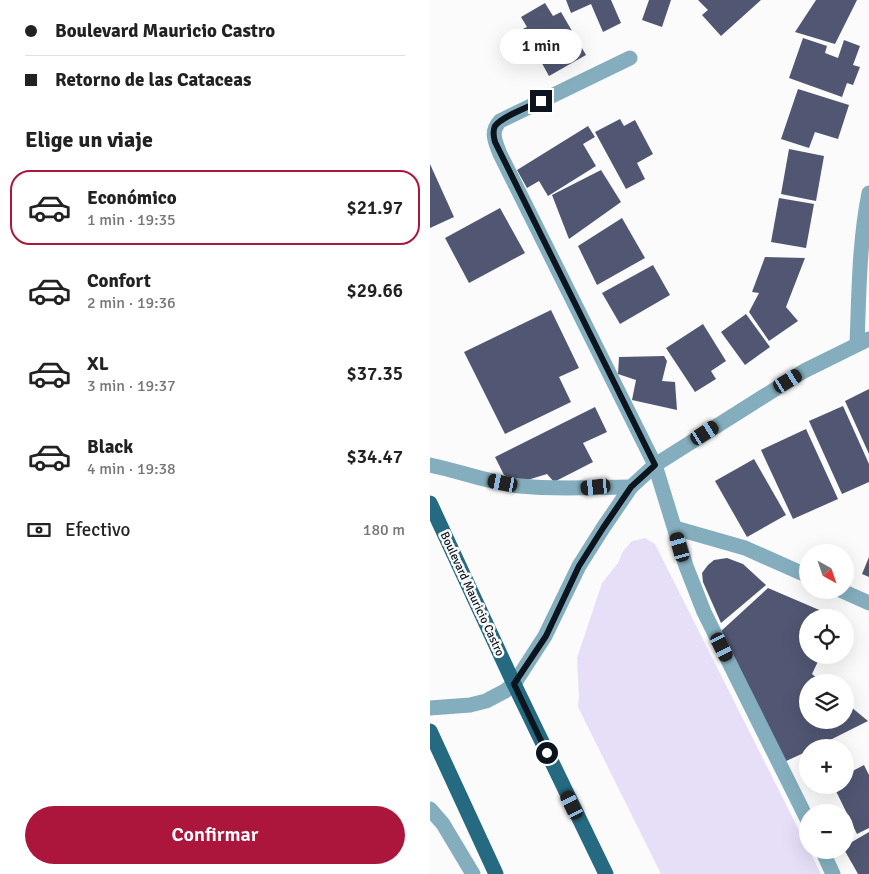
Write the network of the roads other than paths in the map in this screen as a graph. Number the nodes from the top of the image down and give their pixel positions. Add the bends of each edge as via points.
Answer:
1 (630, 58) dead end
2 (869, 193) edge
3 (863, 341) edge
4 (430, 465) edge
5 (655, 465) junction
6 (631, 487) junction
7 (430, 503) edge
8 (675, 528) junction
9 (799, 572) edge
10 (854, 596) edge
11 (869, 603) edge
12 (514, 684) junction
13 (430, 708) edge
14 (430, 730) edge
15 (800, 804) edge
16 (430, 809) edge
17 (826, 859) edge
18 (473, 874) edge
19 (496, 874) edge
20 (606, 874) edge
21 (833, 874) edge

1 - 5 street via 500,121 493,134 500,154
2 - 3 street via 862,255
3 - 5 street via 804,371
4 - 6 street via 518,486 558,489
5 - 6 street
5 - 8 street
6 - 12 street via 579,566 546,636
7 - 12 main road, Boulevard Mauricio Castro
8 - 9 street via 745,548
8 - 15 street via 704,612
10 - 11 street
12 - 13 street via 486,701
12 - 20 main road, Boulevard Mauricio Castro
14 - 19 main road
16 - 18 street via 443,824
17 - 21 street

